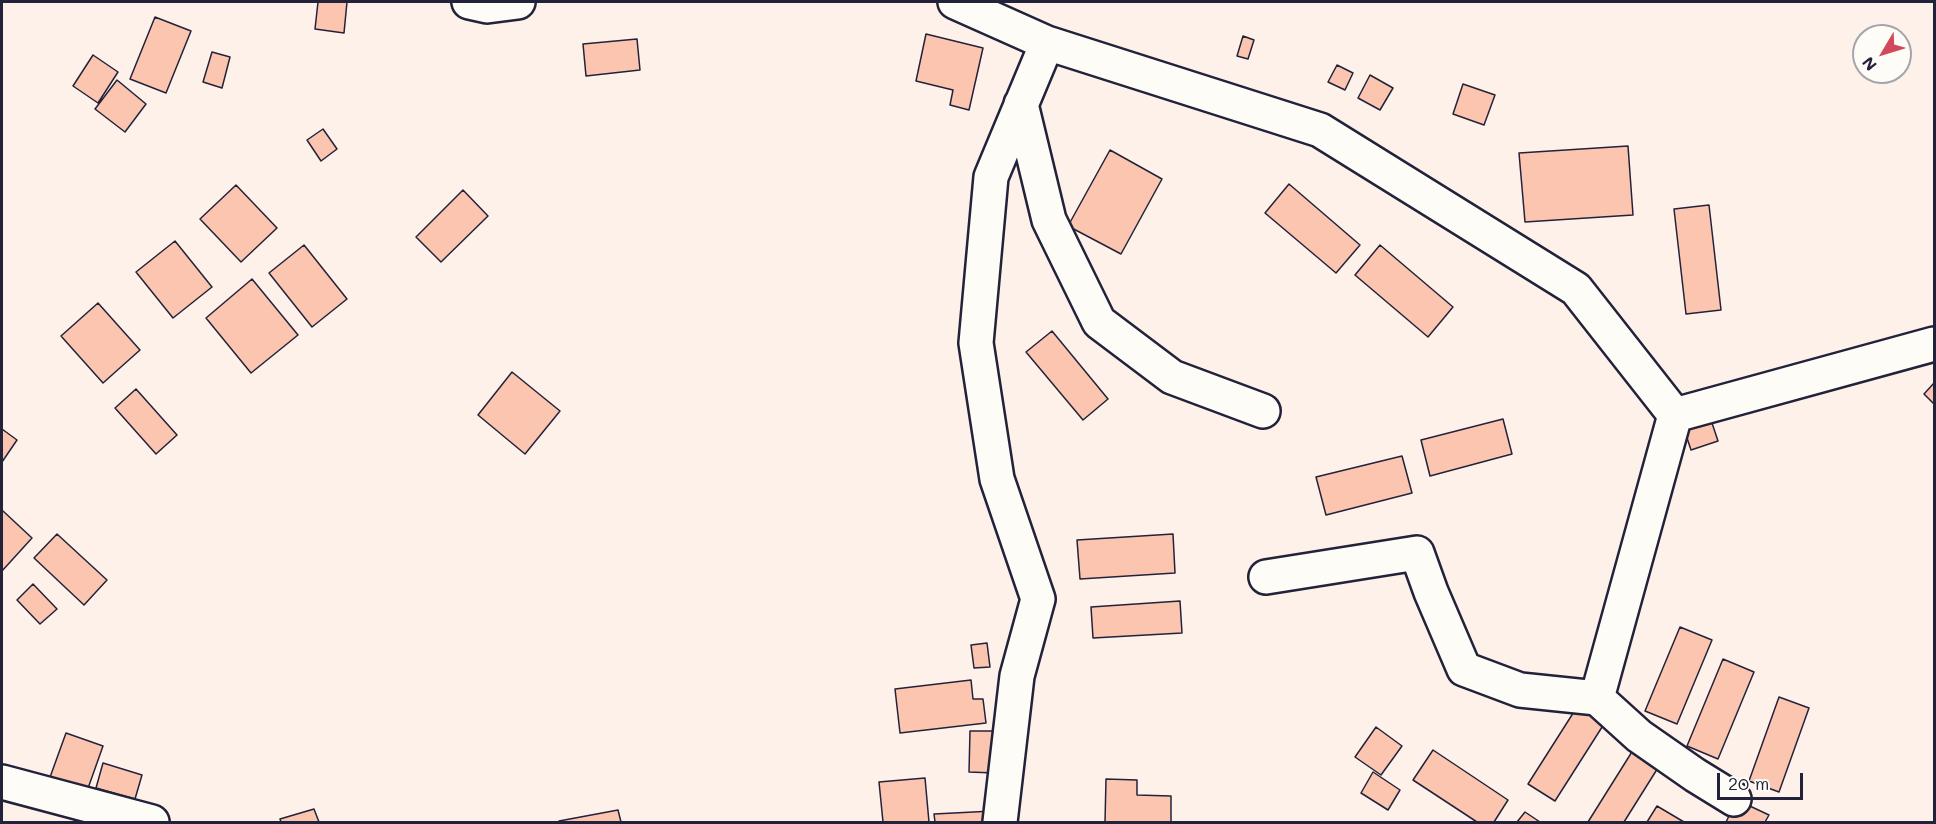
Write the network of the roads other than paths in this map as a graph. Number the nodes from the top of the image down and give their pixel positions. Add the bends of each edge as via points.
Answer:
1 (469, 2) edge
2 (518, 2) edge
3 (955, 2) edge
4 (1047, 43) junction
5 (1021, 104) junction
6 (1935, 344) edge
7 (1263, 411) dead end
8 (1675, 415) junction
9 (1266, 577) dead end
10 (1597, 698) junction
11 (2, 782) edge
12 (1734, 799) dead end
13 (152, 822) edge
14 (1000, 822) edge

1 - 2 street via 487,6
3 - 4 street
4 - 5 street
4 - 8 street via 1320,129 1576,289
5 - 7 street via 1049,220 1099,322 1172,376
5 - 14 street via 991,177 976,342 997,478 1038,599 1017,676
6 - 8 street
8 - 10 street
9 - 10 street via 1417,553 1464,669 1520,690
10 - 12 street via 1639,736
11 - 13 street

